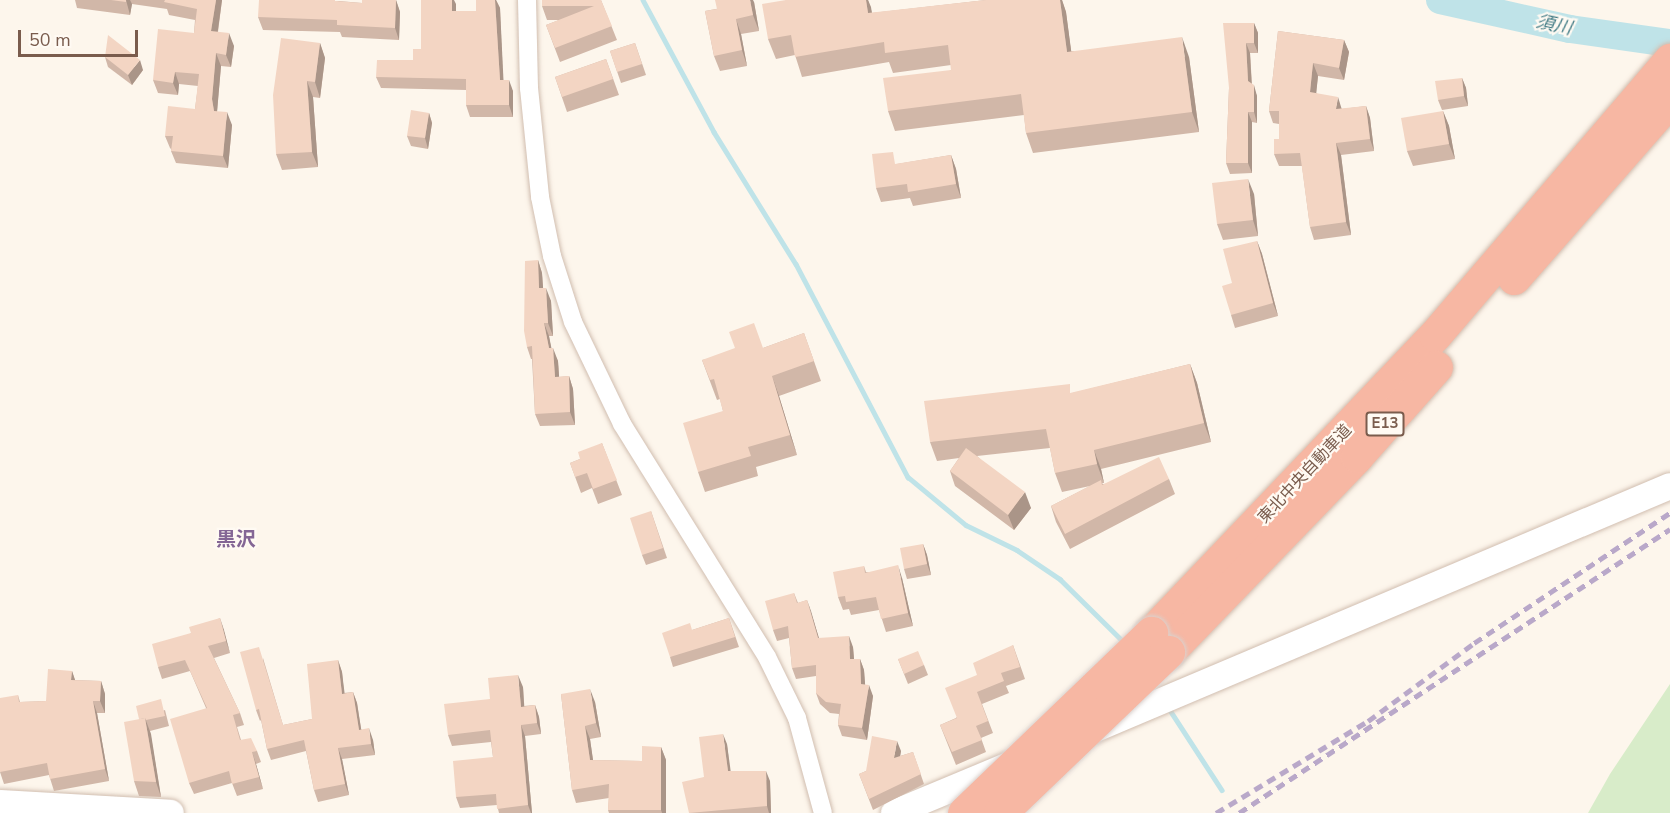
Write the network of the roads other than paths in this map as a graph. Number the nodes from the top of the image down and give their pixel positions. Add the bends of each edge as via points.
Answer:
1 (526, 0) edge
2 (1670, 52) edge
3 (1670, 60) edge
4 (1670, 100) edge
5 (1628, 111) junction
6 (1583, 182) junction
7 (1670, 486) edge
8 (1160, 642) junction
9 (0, 803) edge
10 (171, 813) edge
11 (823, 813) edge
12 (894, 813) edge
13 (964, 813) edge
14 (1000, 813) edge

1 - 11 street via 529,88 540,197 552,256 573,322 622,424 767,657 797,718
2 - 5 highway
3 - 5 highway, 東北中央自動車道 / E13
4 - 6 highway, 東北中央自動車道 / E13
5 - 6 highway, 東北中央自動車道 / E13
6 - 8 highway, 東北中央自動車道 / E13 via 1436,335
7 - 12 street
8 - 13 highway, 東北中央自動車道 / E13, bridge
8 - 14 highway, 東北中央自動車道 / E13, bridge
9 - 10 street

